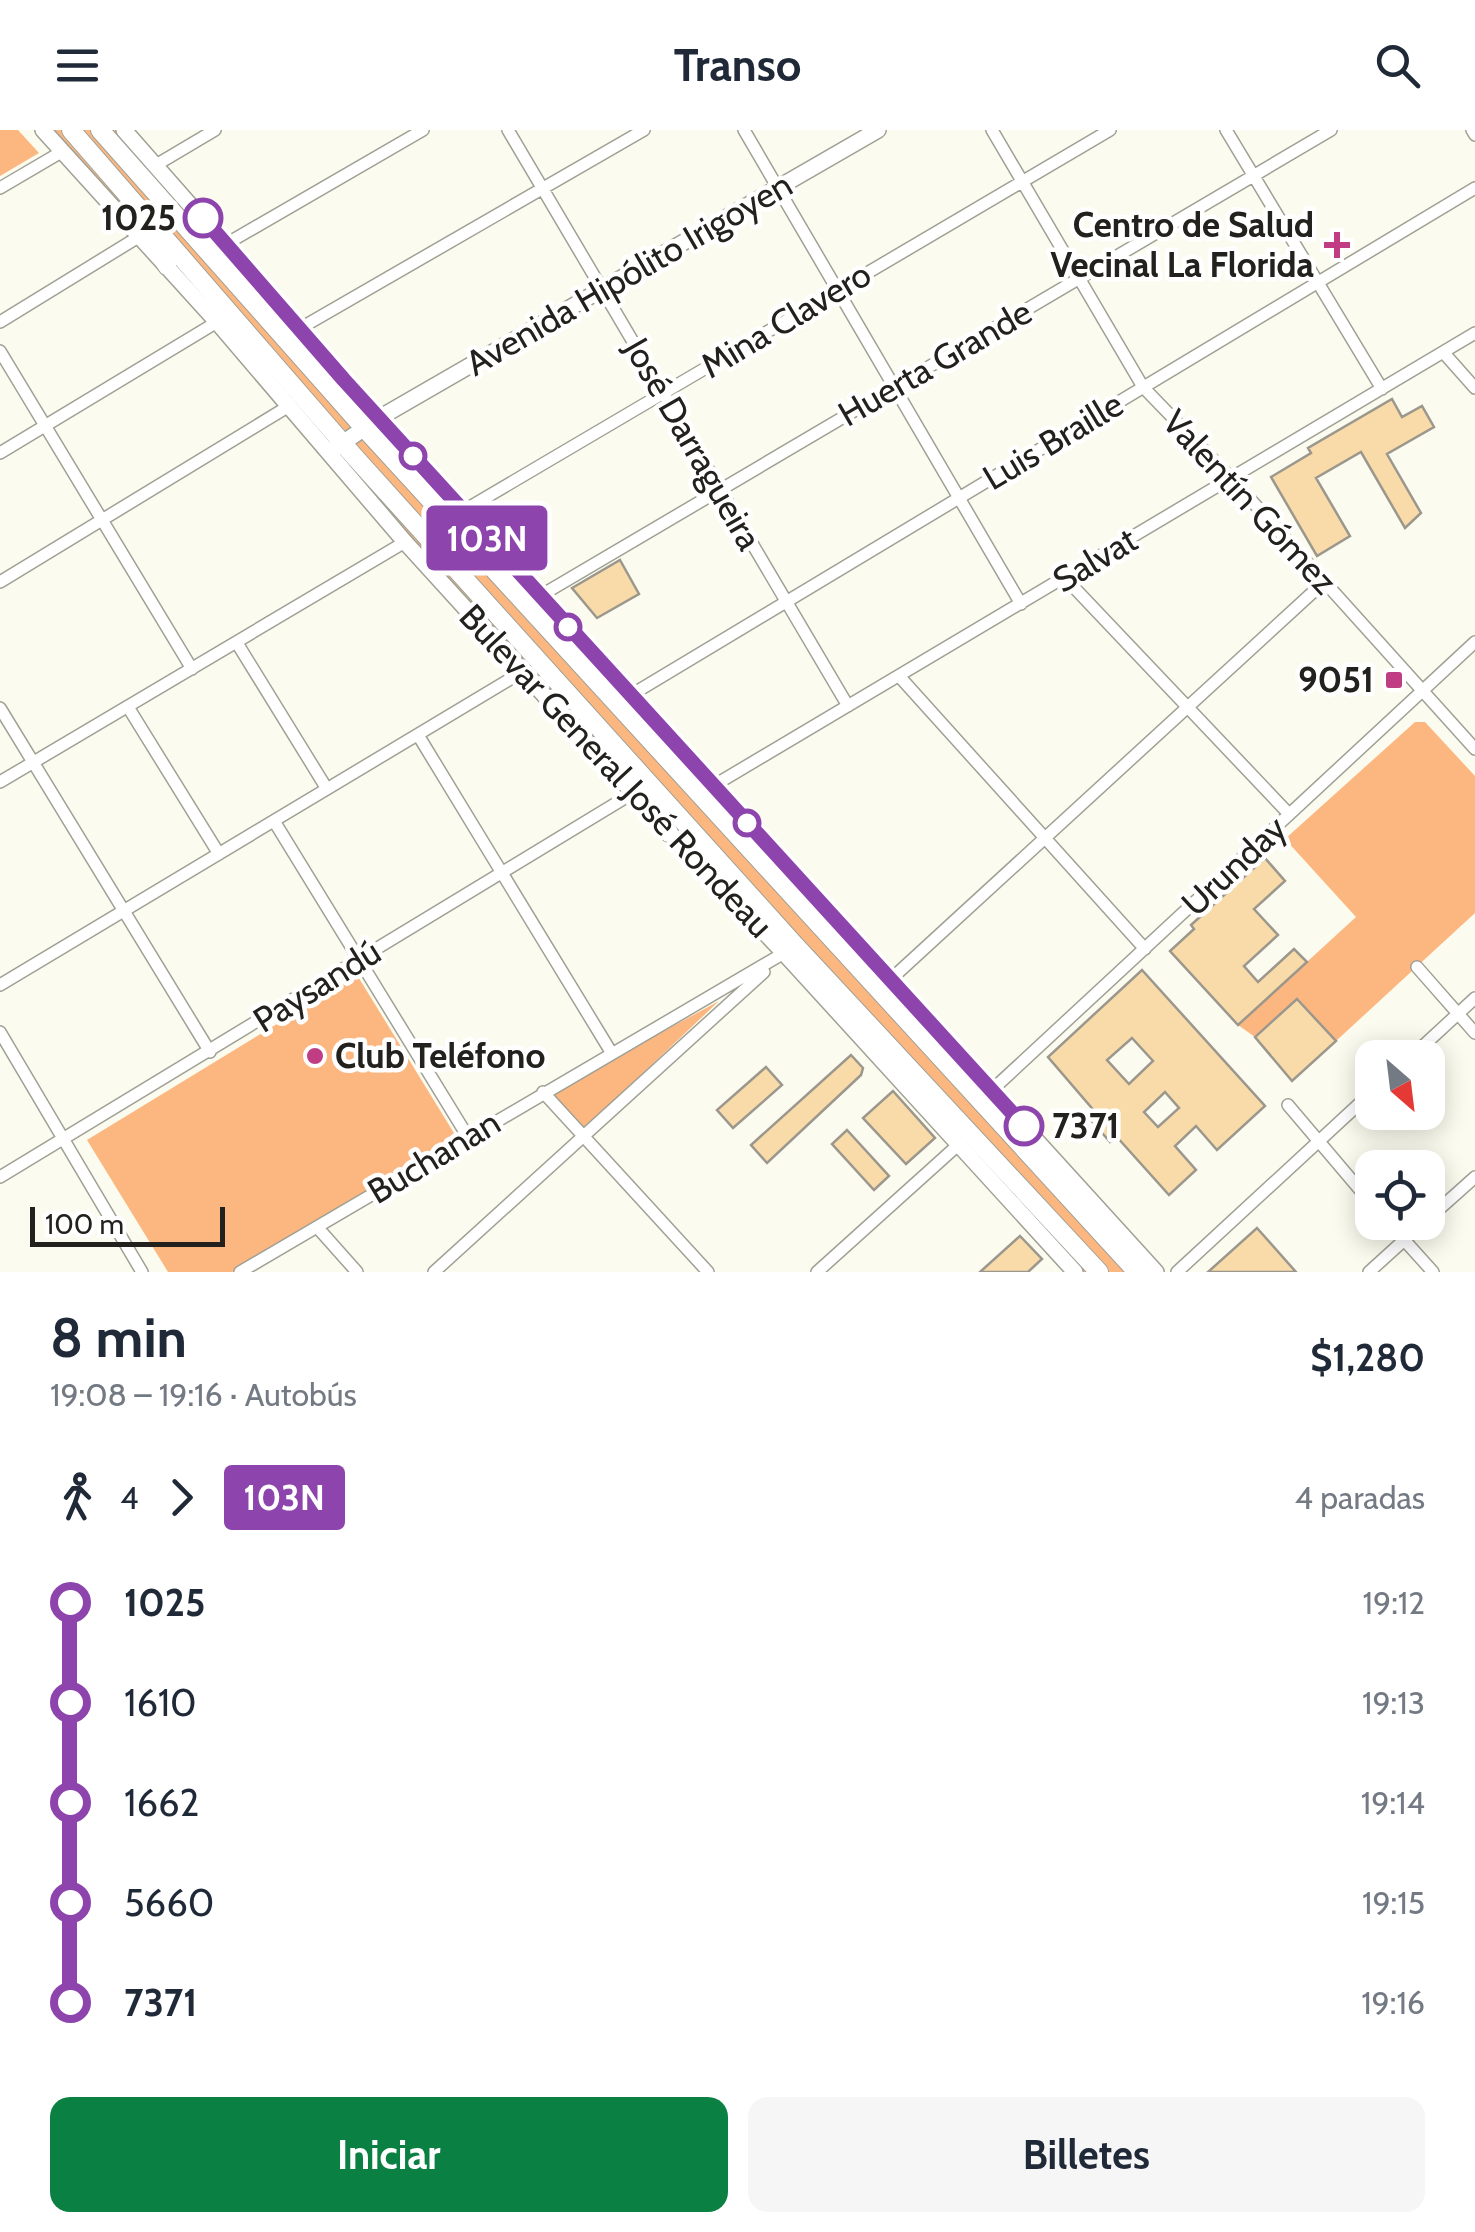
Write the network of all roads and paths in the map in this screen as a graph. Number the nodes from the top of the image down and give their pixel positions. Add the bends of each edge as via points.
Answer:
1 (43, 130) edge
2 (71, 130) edge
3 (100, 130) edge
4 (124, 130) edge
5 (215, 130) edge
6 (423, 130) edge
7 (508, 130) edge
8 (644, 130) edge
9 (744, 130) edge
10 (878, 130) edge
11 (992, 130) edge
12 (1110, 130) edge
13 (1226, 130) edge
14 (1331, 130) edge
15 (62, 151) junction
16 (156, 165) junction
17 (1253, 176) junction
18 (1022, 182) junction
19 (0, 188) edge
20 (778, 188) junction
21 (1475, 188) edge
22 (542, 189) junction
23 (127, 192) junction
24 (140, 236) junction
25 (226, 244) junction
26 (167, 266) junction
27 (1079, 278) junction
28 (1317, 282) junction
29 (602, 289) junction
30 (838, 290) junction
31 (0, 322) edge
32 (216, 322) junction
33 (299, 329) junction
34 (1475, 333) edge
35 (0, 351) edge
36 (1443, 352) junction
37 (326, 372) junction
38 (894, 387) junction
39 (1143, 387) junction
40 (1475, 388) edge
41 (1382, 389) junction
42 (663, 393) junction
43 (296, 400) junction
44 (320, 414) junction
45 (367, 422) junction
46 (45, 426) junction
47 (336, 448) junction
48 (0, 453) edge
49 (1232, 479) junction
50 (720, 490) junction
51 (959, 498) junction
52 (463, 510) junction
53 (102, 520) junction
54 (406, 542) junction
55 (495, 546) junction
56 (1065, 578) junction
57 (0, 582) edge
58 (1324, 582) junction
59 (514, 590) junction
60 (540, 596) junction
61 (786, 602) junction
62 (1021, 604) junction
63 (1475, 642) edge
64 (237, 643) junction
65 (192, 669) junction
66 (522, 672) junction
67 (900, 676) junction
68 (1422, 691) junction
69 (631, 696) junction
70 (848, 706) junction
71 (128, 707) junction
72 (0, 708) edge
73 (1188, 708) junction
74 (603, 732) junction
75 (418, 735) junction
76 (1475, 749) edge
77 (33, 762) junction
78 (0, 782) edge
79 (713, 786) junction
80 (327, 789) junction
81 (633, 793) junction
82 (1289, 814) junction
83 (274, 821) junction
84 (670, 832) junction
85 (1044, 838) junction
86 (219, 854) junction
87 (503, 872) junction
88 (124, 910) junction
89 (823, 917) junction
90 (789, 948) junction
91 (1145, 949) junction
92 (359, 961) junction
93 (1416, 967) dead end
94 (890, 980) junction
95 (0, 985) edge
96 (739, 986) junction
97 (1475, 998) edge
98 (1458, 1014) junction
99 (0, 1032) edge
100 (1475, 1032) edge
101 (1430, 1040) edge
102 (210, 1052) junction
103 (611, 1052) junction
104 (956, 1053) junction
105 (992, 1090) junction
106 (544, 1092) junction
107 (1288, 1105) dead end
108 (1355, 1108) edge
109 (1014, 1134) junction
110 (582, 1135) junction
111 (468, 1137) junction
112 (63, 1138) junction
113 (1319, 1142) junction
114 (958, 1145) junction
115 (0, 1177) edge
116 (1475, 1177) edge
117 (1355, 1184) edge
118 (1445, 1204) edge
119 (316, 1227) junction
120 (1404, 1240) joint
121 (142, 1272) edge
122 (240, 1272) edge
123 (357, 1272) edge
124 (434, 1272) edge
125 (708, 1272) edge
126 (817, 1272) edge
127 (1075, 1272) edge
128 (1099, 1272) edge
129 (1137, 1272) edge
130 (1156, 1272) edge
131 (1176, 1272) edge
132 (1369, 1272) edge
133 (1433, 1272) edge

1 - 15 main road, Bulevar General José Rondeau
2 - 23 main road, Bulevar General José Rondeau
3 - 37 main road, Bulevar General José Rondeau
4 - 16 main road, Bulevar General José Rondeau
5 - 16 street
6 - 25 street
7 - 22 street, José Darragueira
8 - 22 street
9 - 20 street
10 - 20 main road, Avenida Hipólito Irigoyen
11 - 18 street, Valentín Gómez
12 - 18 street, Mina Clavero
13 - 17 street
14 - 17 street, Huerta Grande
15 - 19 street
15 - 24 main road, Bulevar General José Rondeau
16 - 25 main road, Bulevar General José Rondeau
17 - 27 street, Huerta Grande
17 - 28 street
18 - 27 street, Valentín Gómez
18 - 30 street, Mina Clavero
20 - 29 main road, Avenida Hipólito Irigoyen
20 - 30 street
21 - 28 street, Luis Braille
22 - 29 street, José Darragueira
22 - 33 street
23 - 26 main road
23 - 43 main road, Bulevar General José Rondeau
24 - 26 main road, Bulevar General José Rondeau
24 - 31 street
25 - 33 main road, Bulevar General José Rondeau
26 - 32 main road, Bulevar General José Rondeau
27 - 38 street, Huerta Grande
27 - 39 street, Valentín Gómez
28 - 39 street, Luis Braille
28 - 41 street
29 - 42 street, José Darragueira
29 - 45 main road, Avenida Hipólito Irigoyen
30 - 38 street
30 - 42 street, Mina Clavero
32 - 43 main road, Bulevar General José Rondeau
32 - 46 street
33 - 37 main road, Bulevar General José Rondeau
34 - 36 street, Salvat
35 - 46 street
36 - 40 street
36 - 41 street, Salvat
37 - 43 main road
37 - 45 main road, Bulevar General José Rondeau
38 - 50 street, Huerta Grande
38 - 51 street
39 - 49 street, Valentín Gómez
39 - 51 street, Luis Braille
41 - 49 street, Salvat
42 - 50 street, José Darragueira
42 - 52 street, Mina Clavero
43 - 44 main road, Bulevar General José Rondeau
43 - 47 main road, Bulevar General José Rondeau
43 - 53 street
44 - 45 main road
44 - 47 main road, Bulevar General José Rondeau
45 - 47 main road, Avenida Hipólito Irigoyen
45 - 52 main road, Bulevar General José Rondeau
45 - 59 main road, Bulevar General José Rondeau
46 - 48 street
46 - 53 street
47 - 54 main road, Bulevar General José Rondeau
47 - 74 main road, Bulevar General José Rondeau
49 - 56 street, Salvat
49 - 58 street, Valentín Gómez
50 - 60 street, Huerta Grande
50 - 61 street, José Darragueira
51 - 61 street, Luis Braille
51 - 62 street
52 - 55 main road, Bulevar General José Rondeau
53 - 57 street
53 - 65 street
54 - 64 street
54 - 66 main road, Bulevar General José Rondeau
55 - 59 main road
55 - 60 main road, Bulevar General José Rondeau
56 - 62 street, Salvat
56 - 73 street
58 - 68 street, Valentín Gómez
58 - 73 street
59 - 89 main road, Bulevar General José Rondeau
60 - 69 main road, Bulevar General José Rondeau
61 - 69 street, Luis Braille
61 - 70 street, José Darragueira
62 - 67 street, Salvat
63 - 68 street, Urunday
64 - 65 street
64 - 80 street
65 - 71 street
66 - 75 street
66 - 81 main road, Bulevar General José Rondeau
67 - 70 street, Salvat
67 - 85 street
68 - 76 street, Valentín Gómez
68 - 82 street, Urunday
69 - 79 main road, Bulevar General José Rondeau
70 - 79 street, Salvat
71 - 77 street
71 - 86 street
72 - 77 street
73 - 82 street
73 - 85 street
74 - 84 main road
74 - 90 main road, Bulevar General José Rondeau
75 - 80 street
75 - 87 street
77 - 78 street
77 - 88 street
79 - 89 main road, Bulevar General José Rondeau
80 - 83 street
81 - 84 main road, Bulevar General José Rondeau
81 - 87 street, Paysandú
82 - 91 street, Urunday
83 - 86 street
83 - 92 street
84 - 90 main road, Bulevar General José Rondeau
85 - 91 street
85 - 94 street
86 - 88 street
87 - 92 street, Paysandú
87 - 103 street
88 - 95 street
88 - 102 street
89 - 90 street
89 - 94 main road, Bulevar General José Rondeau
89 - 109 main road, Bulevar General José Rondeau
90 - 96 street
90 - 114 main road, Bulevar General José Rondeau
90 - 128 main road, Bulevar General José Rondeau
91 - 105 street, Urunday
92 - 102 street, Paysandú
92 - 111 street
93 - 98 street
94 - 104 main road, Bulevar General José Rondeau
96 - 103 street, Buchanan
96 - 110 street
97 - 98 street
98 - 100 street
98 - 101 street
99 - 112 street
102 - 112 street, Paysandú
103 - 106 street, Buchanan
104 - 105 main road, Bulevar General José Rondeau
104 - 109 main road
105 - 130 main road, Bulevar General José Rondeau
106 - 110 street
106 - 111 street, Buchanan
107 - 113 street
108 - 113 street
109 - 129 main road, Bulevar General José Rondeau
110 - 124 street
110 - 125 street
111 - 119 street, Buchanan
112 - 115 street, Paysandú
112 - 121 street
113 - 117 street
113 - 131 street
114 - 126 street
114 - 127 main road, Bulevar General José Rondeau
116 - 118 street
119 - 122 street, Buchanan
119 - 123 street
120 - 132 street
120 - 133 street

